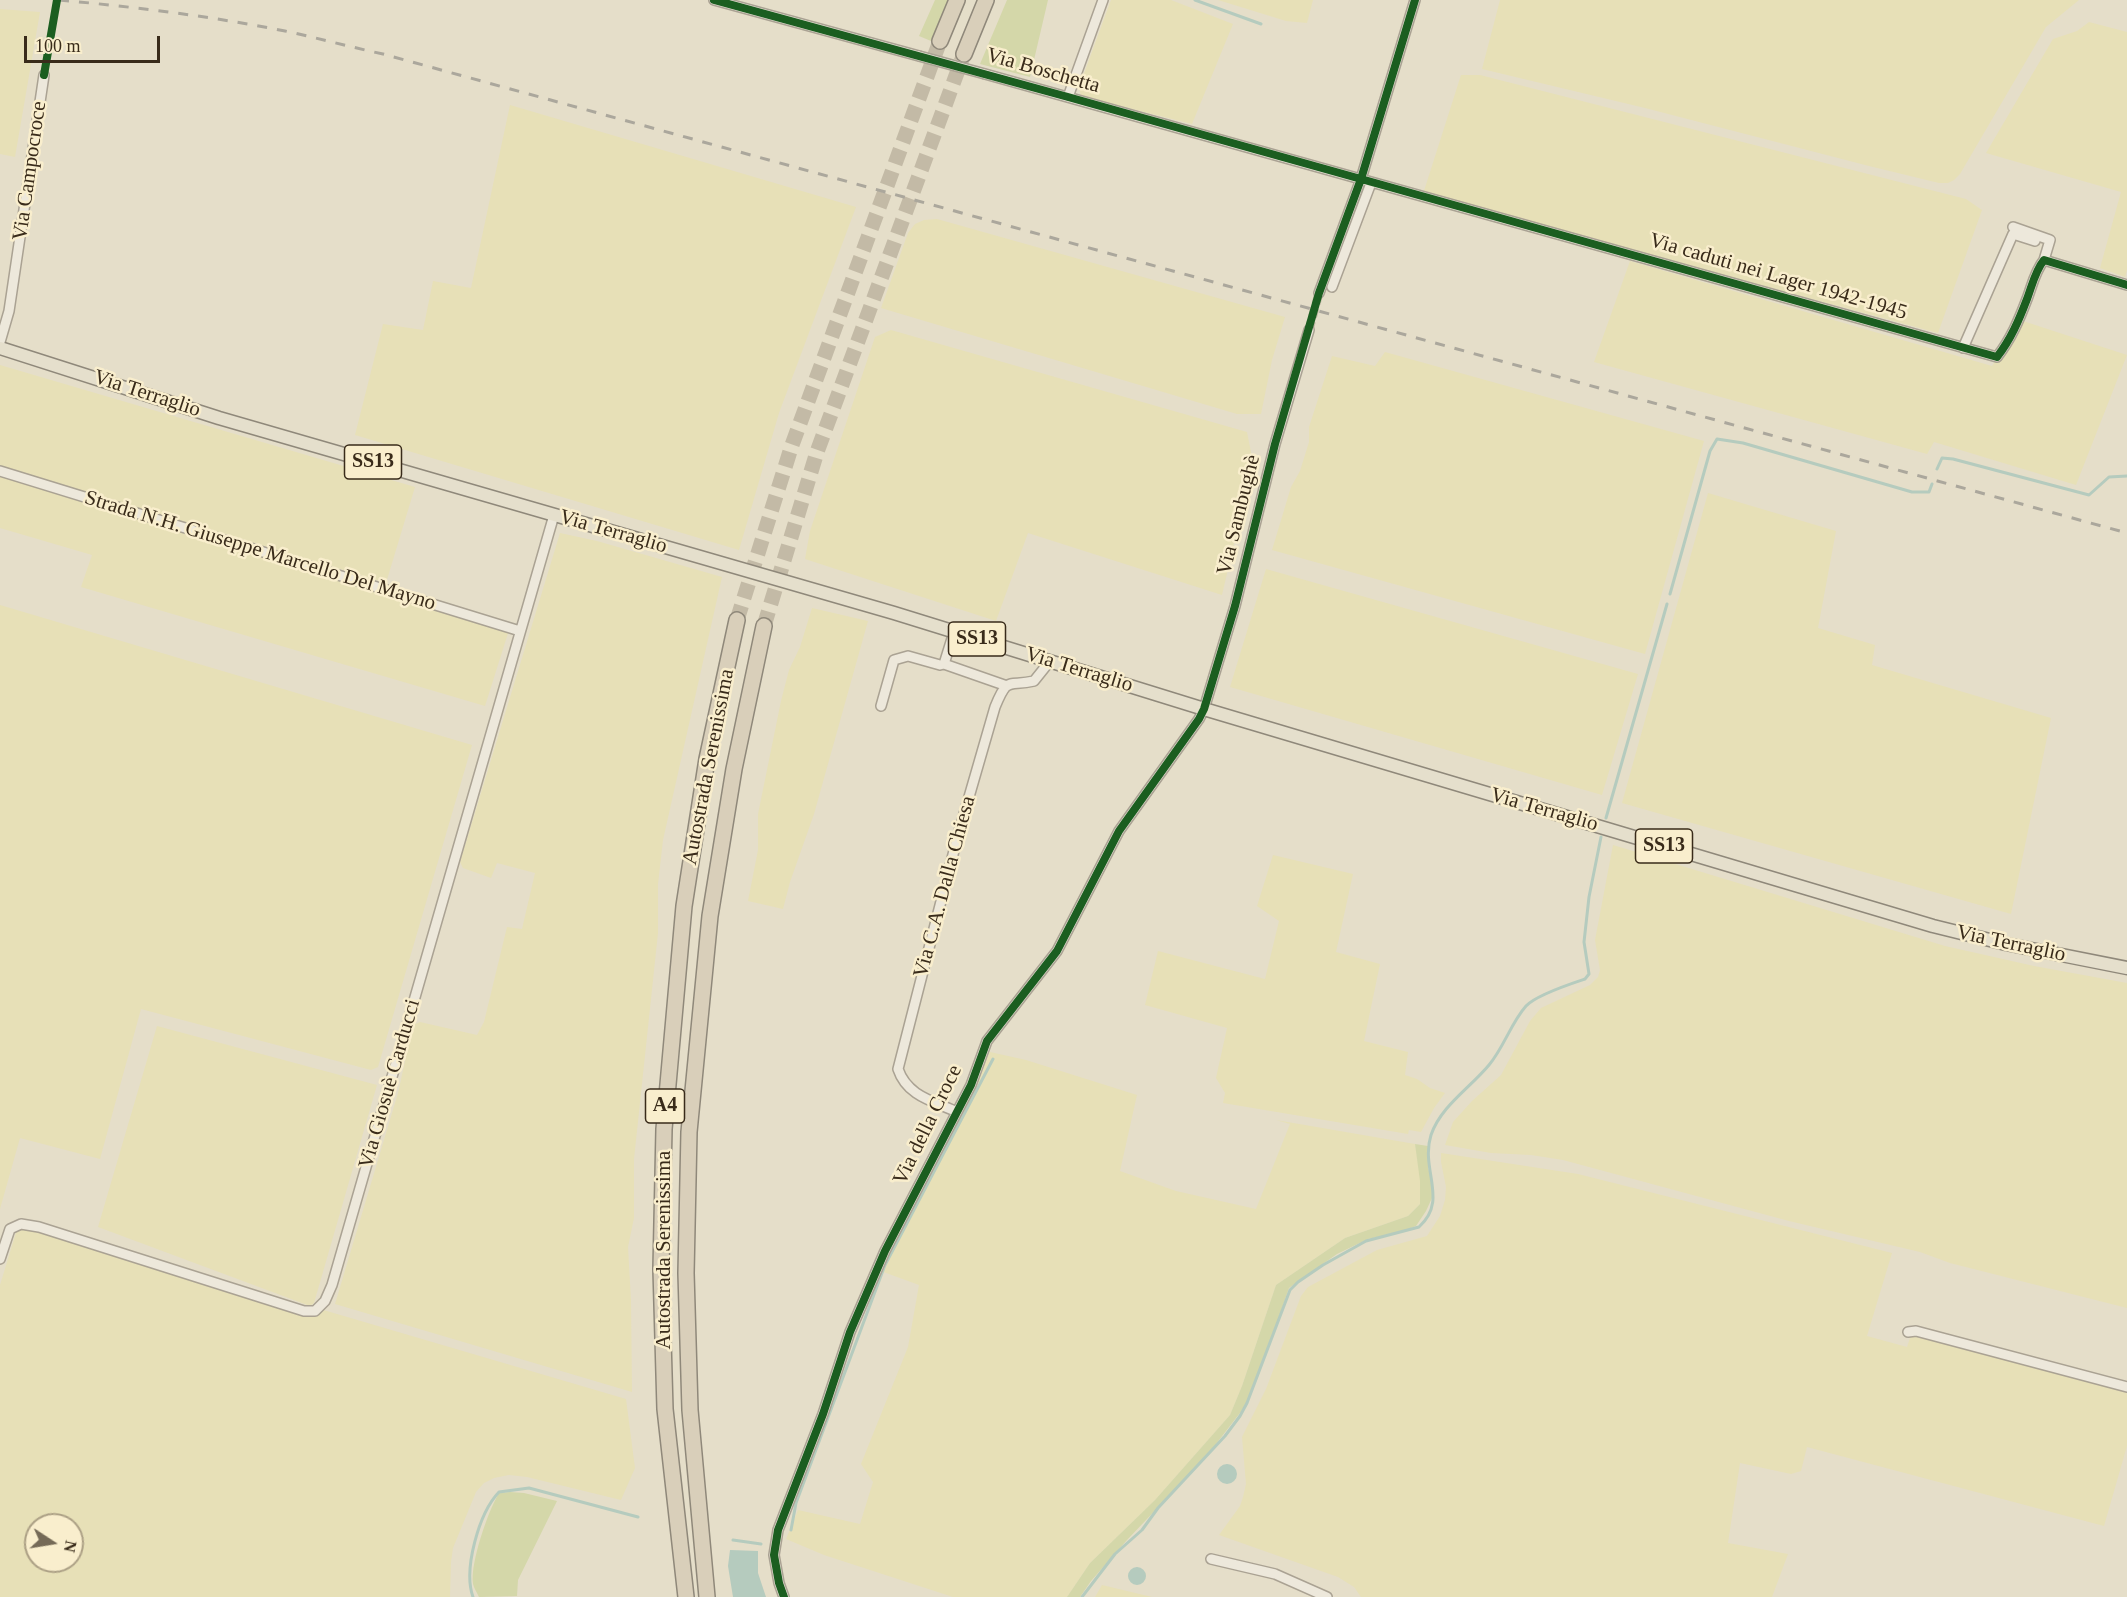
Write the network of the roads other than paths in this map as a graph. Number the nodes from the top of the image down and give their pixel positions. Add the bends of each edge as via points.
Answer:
1 (714, 0) edge
2 (957, 0) edge
3 (986, 0) edge
4 (1103, 0) edge
5 (1415, 0) edge
6 (940, 41) tunnel mouth
7 (964, 54) tunnel mouth
8 (44, 75) dead end
9 (1068, 97) junction
10 (1361, 179) junction
11 (1371, 183) junction
12 (2013, 227) dead end
13 (2035, 241) dead end
14 (2044, 260) junction
15 (2127, 285) edge
16 (1332, 287) dead end
17 (1319, 292) tunnel mouth
18 (1309, 330) tunnel mouth
19 (0, 342) edge
20 (0, 348) edge
21 (1963, 348) junction
22 (0, 471) edge
23 (554, 515) junction
24 (738, 620) tunnel mouth
25 (764, 626) tunnel mouth
26 (520, 631) junction
27 (954, 632) junction
28 (1050, 661) junction
29 (944, 664) junction
30 (1006, 686) junction
31 (881, 706) dead end
32 (1204, 709) junction
33 (2127, 968) edge
34 (957, 1112) junction
35 (0, 1259) edge
36 (1908, 1332) dead end
37 (2127, 1387) edge
38 (1211, 1559) dead end
39 (686, 1597) edge
40 (707, 1597) edge
41 (784, 1597) edge
42 (1327, 1597) edge

1 - 9 street, Via Boschetta, bridge
2 - 6 highway
3 - 7 highway
4 - 9 street
5 - 10 street
8 - 19 street, Via Campocroce via 9,311
9 - 10 street, Via Boschetta
10 - 11 street, Via caduti nei Lager 1942-1945
10 - 17 street
11 - 16 street
11 - 21 street, Via caduti nei Lager 1942-1945
12 - 14 street via 2050,240
13 - 21 street via 2013,234
14 - 15 street
14 - 21 street, Via caduti nei Lager 1942-1945 via 2018,322 1997,357
18 - 32 street, Via Sambughè
20 - 23 main road, Via Terraglio / SS13
22 - 26 street, Strada N.H. Giuseppe Marcello Del Mayno
23 - 26 street, Via Giosuè Carducci
23 - 27 main road, Via Terraglio / SS13
24 - 39 highway, Autostrada Serenissima / A4 via 707,759 684,906 664,1129 661,1269 665,1409
25 - 40 highway, Autostrada Serenissima / A4 via 734,769 710,916 689,1132 686,1273 690,1410
26 - 35 street, Via Giosuè Carducci via 325,1301 315,1311 304,1311 21,1224 10,1229
27 - 28 main road, Via Terraglio / SS13
27 - 29 street
28 - 30 street via 1038,678
28 - 32 main road, Via Terraglio / SS13
29 - 30 street
29 - 31 street via 908,657 894,660
30 - 34 street, Via C.A. Dalla Chiesa via 995,706 982,748 898,1069 902,1082 913,1092
32 - 33 main road, Via Terraglio / SS13 via 1968,936
32 - 34 street, Via della Croce via 1119,831 1057,951 987,1041
34 - 41 street, Via della Croce via 885,1251 850,1332 778,1530 774,1555
36 - 37 street
38 - 42 street via 1275,1574

